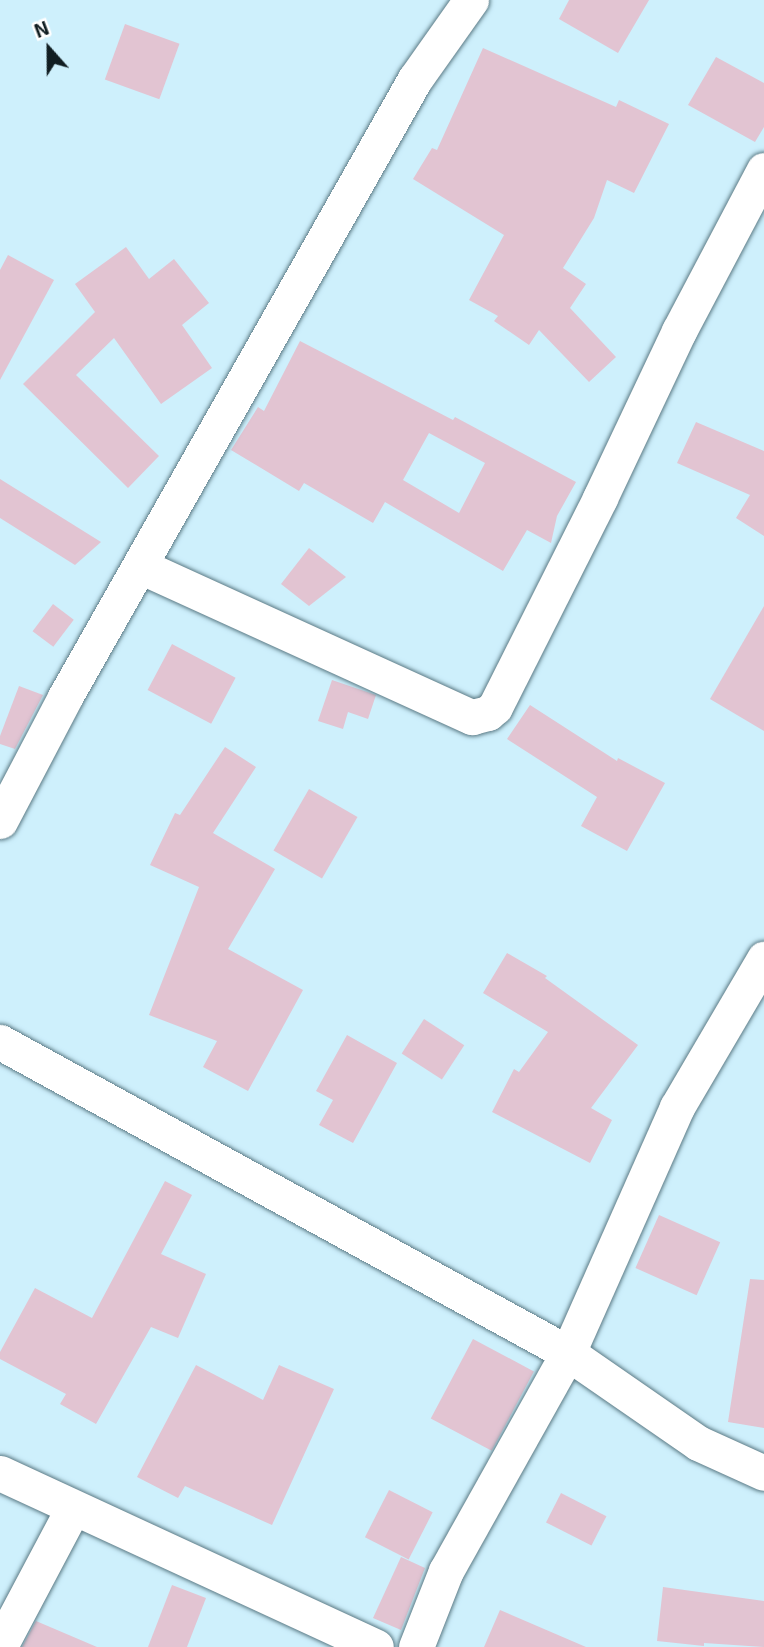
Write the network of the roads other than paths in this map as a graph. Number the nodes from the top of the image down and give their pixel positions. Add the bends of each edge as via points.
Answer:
1 (471, 0) edge
2 (764, 170) edge
3 (140, 566) junction
4 (0, 821) edge
5 (764, 959) edge
6 (0, 1042) edge
7 (568, 1353) junction
8 (0, 1473) edge
9 (764, 1473) edge
10 (73, 1508) junction
11 (0, 1646) edge
12 (376, 1647) edge
13 (416, 1647) edge

1 - 3 street via 415,79
2 - 3 street via 684,320 495,707 488,713 472,717
3 - 4 street
5 - 7 street via 677,1107
6 - 7 street
7 - 9 street via 698,1443
7 - 13 street via 446,1571
8 - 10 street
10 - 11 street
10 - 12 street

